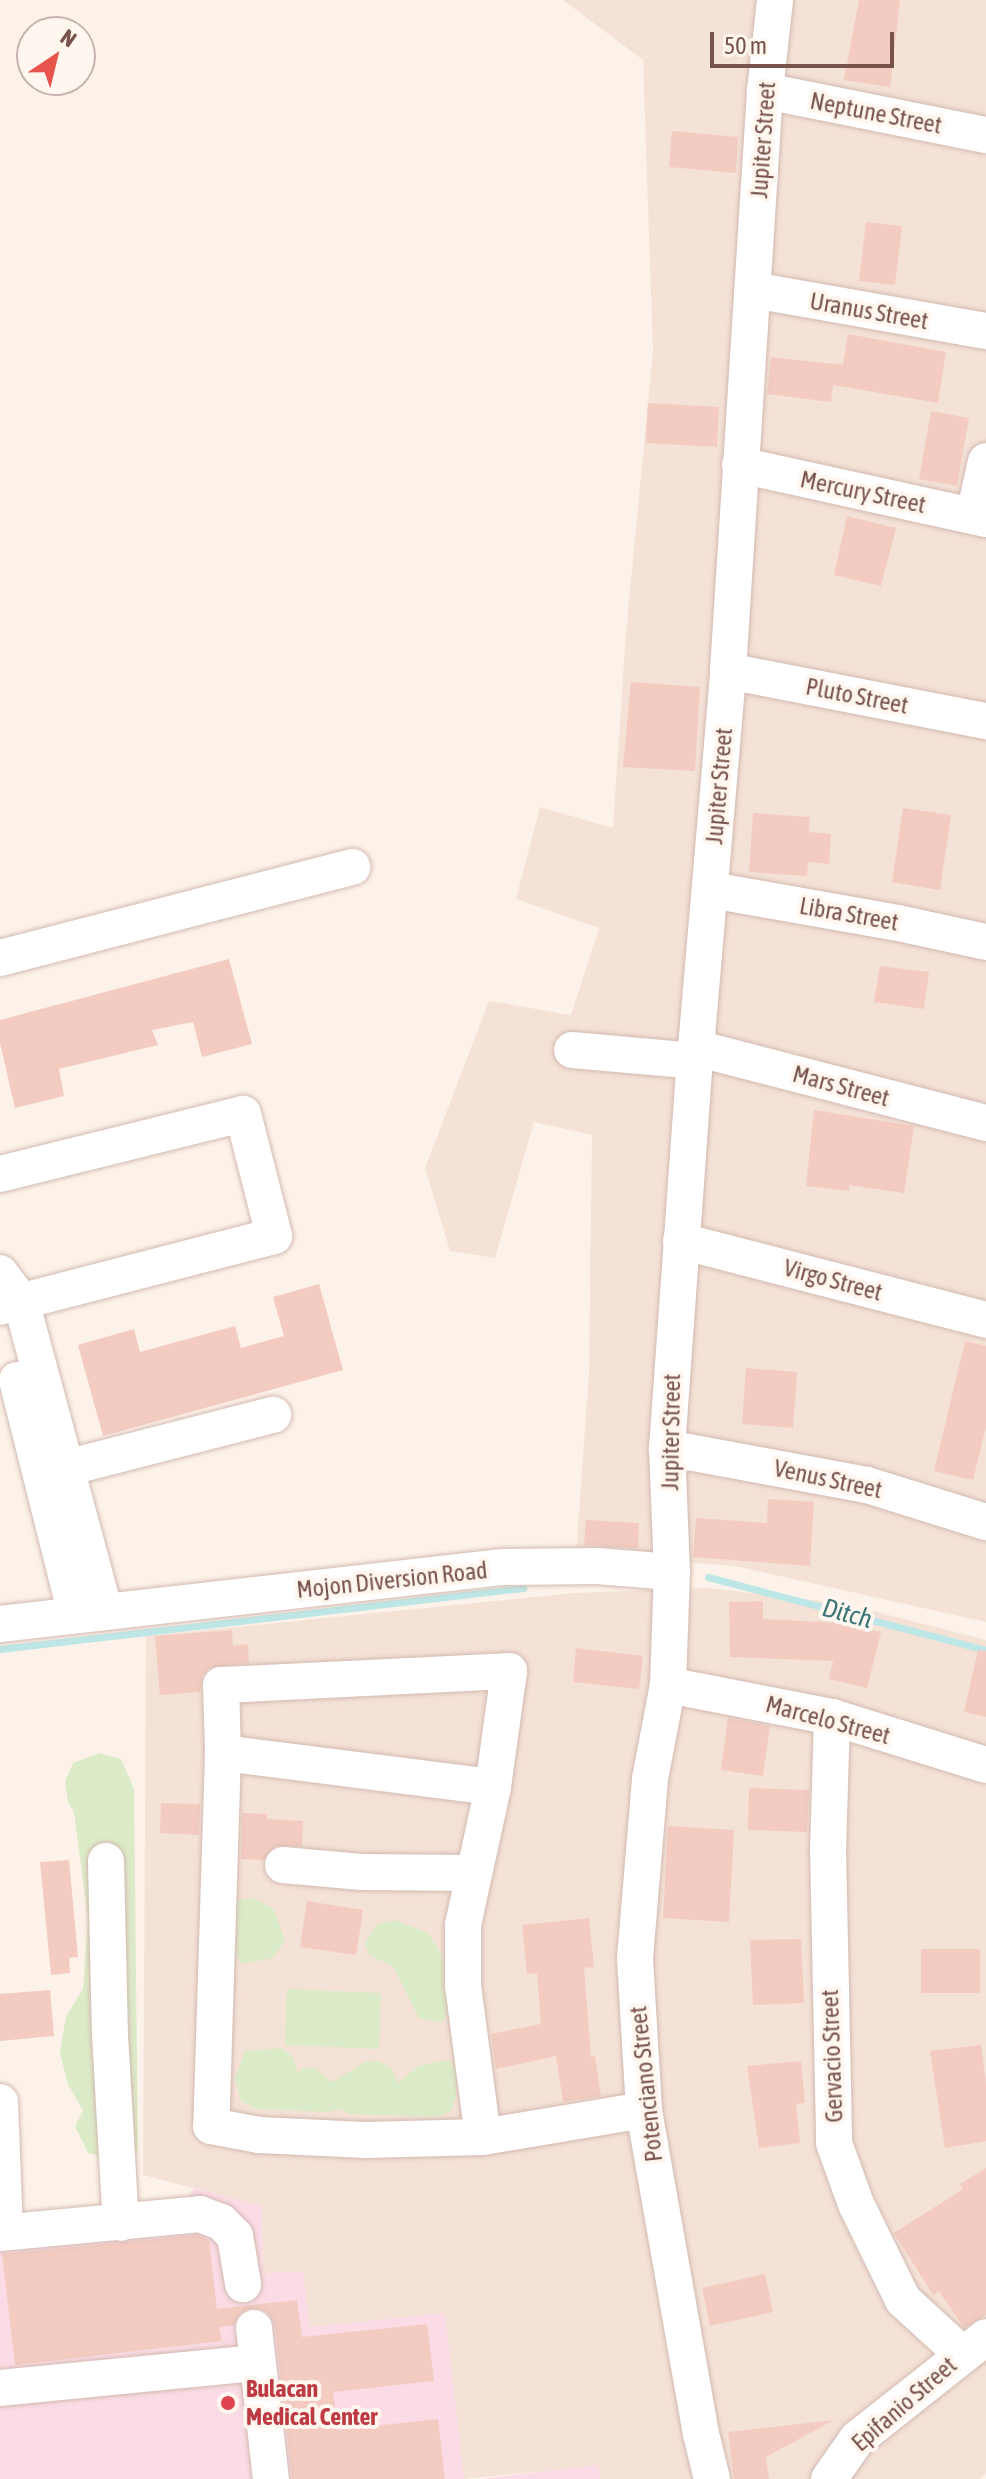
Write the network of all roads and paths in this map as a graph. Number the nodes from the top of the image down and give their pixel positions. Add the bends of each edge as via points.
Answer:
1 (775, 0) edge
2 (765, 91) junction
3 (986, 135) edge
4 (753, 290) junction
5 (986, 331) edge
6 (986, 461) edge
7 (740, 465) junction
8 (980, 517) edge
9 (728, 671) junction
10 (986, 721) edge
11 (352, 867) dead end
12 (711, 890) junction
13 (986, 942) edge
14 (0, 958) edge
15 (572, 1050) dead end
16 (695, 1054) junction
17 (986, 1123) edge
18 (0, 1174) edge
19 (681, 1241) junction
20 (5, 1300) edge
21 (986, 1320) edge
22 (273, 1415) dead end
23 (13, 1417) edge
24 (667, 1448) junction
25 (66, 1468) junction
26 (986, 1522) edge
27 (672, 1572) junction
28 (90, 1614) junction
29 (0, 1624) edge
30 (668, 1685) junction
31 (832, 1717) junction
32 (223, 1753) junction
33 (986, 1765) edge
34 (493, 1787) junction
35 (106, 1861) dead end
36 (283, 1865) dead end
37 (472, 1873) junction
38 (0, 2102) edge
39 (644, 2110) junction
40 (483, 2137) junction
41 (121, 2223) junction
42 (2, 2233) edge
43 (243, 2284) dead end
44 (974, 2345) edge
45 (0, 2388) edge
46 (271, 2479) edge
47 (712, 2479) edge
48 (829, 2479) edge

1 - 2 street, Jupiter Street
2 - 3 street, Neptune Street
2 - 4 street, Jupiter Street
4 - 5 street, Uranus Street
4 - 7 street, Jupiter Street
6 - 8 street
7 - 8 street, Mercury Street
7 - 9 street, Jupiter Street
9 - 10 street, Pluto Street
9 - 12 street, Jupiter Street
11 - 14 street
12 - 13 street, Libra Street
12 - 16 street, Jupiter Street
15 - 16 street, Mars Street
16 - 17 street, Mars Street
16 - 19 street, Jupiter Street
18 - 20 street via 243,1114 274,1236
19 - 21 street, Virgo Street
19 - 24 street, Jupiter Street
20 - 23 street
20 - 25 street
22 - 25 street
23 - 28 street
24 - 26 street, Venus Street via 867,1485
24 - 27 street, Jupiter Street
25 - 28 street
27 - 28 street, Mojon Diversion Road via 503,1567
27 - 30 street
28 - 29 street, Mojon Diversion Road
30 - 31 street, Marcelo Street
30 - 39 street, Potenciano Street via 650,1779 635,1958
31 - 33 street, Marcelo Street
31 - 44 street, Gervacio Street via 828,1848 834,2143 856,2204 903,2300
32 - 34 street
32 - 34 street via 221,1685 509,1671
32 - 40 street via 211,2126 259,2135 365,2140
34 - 37 street
35 - 41 street
36 - 37 street
37 - 40 street via 463,1925 463,1986
38 - 42 street
39 - 40 street
39 - 47 street, Potenciano Street
41 - 42 street
41 - 43 street via 200,2214 221,2222 235,2236
44 - 48 street, Epifanio Street via 857,2439
45 - 46 street via 256,2346

